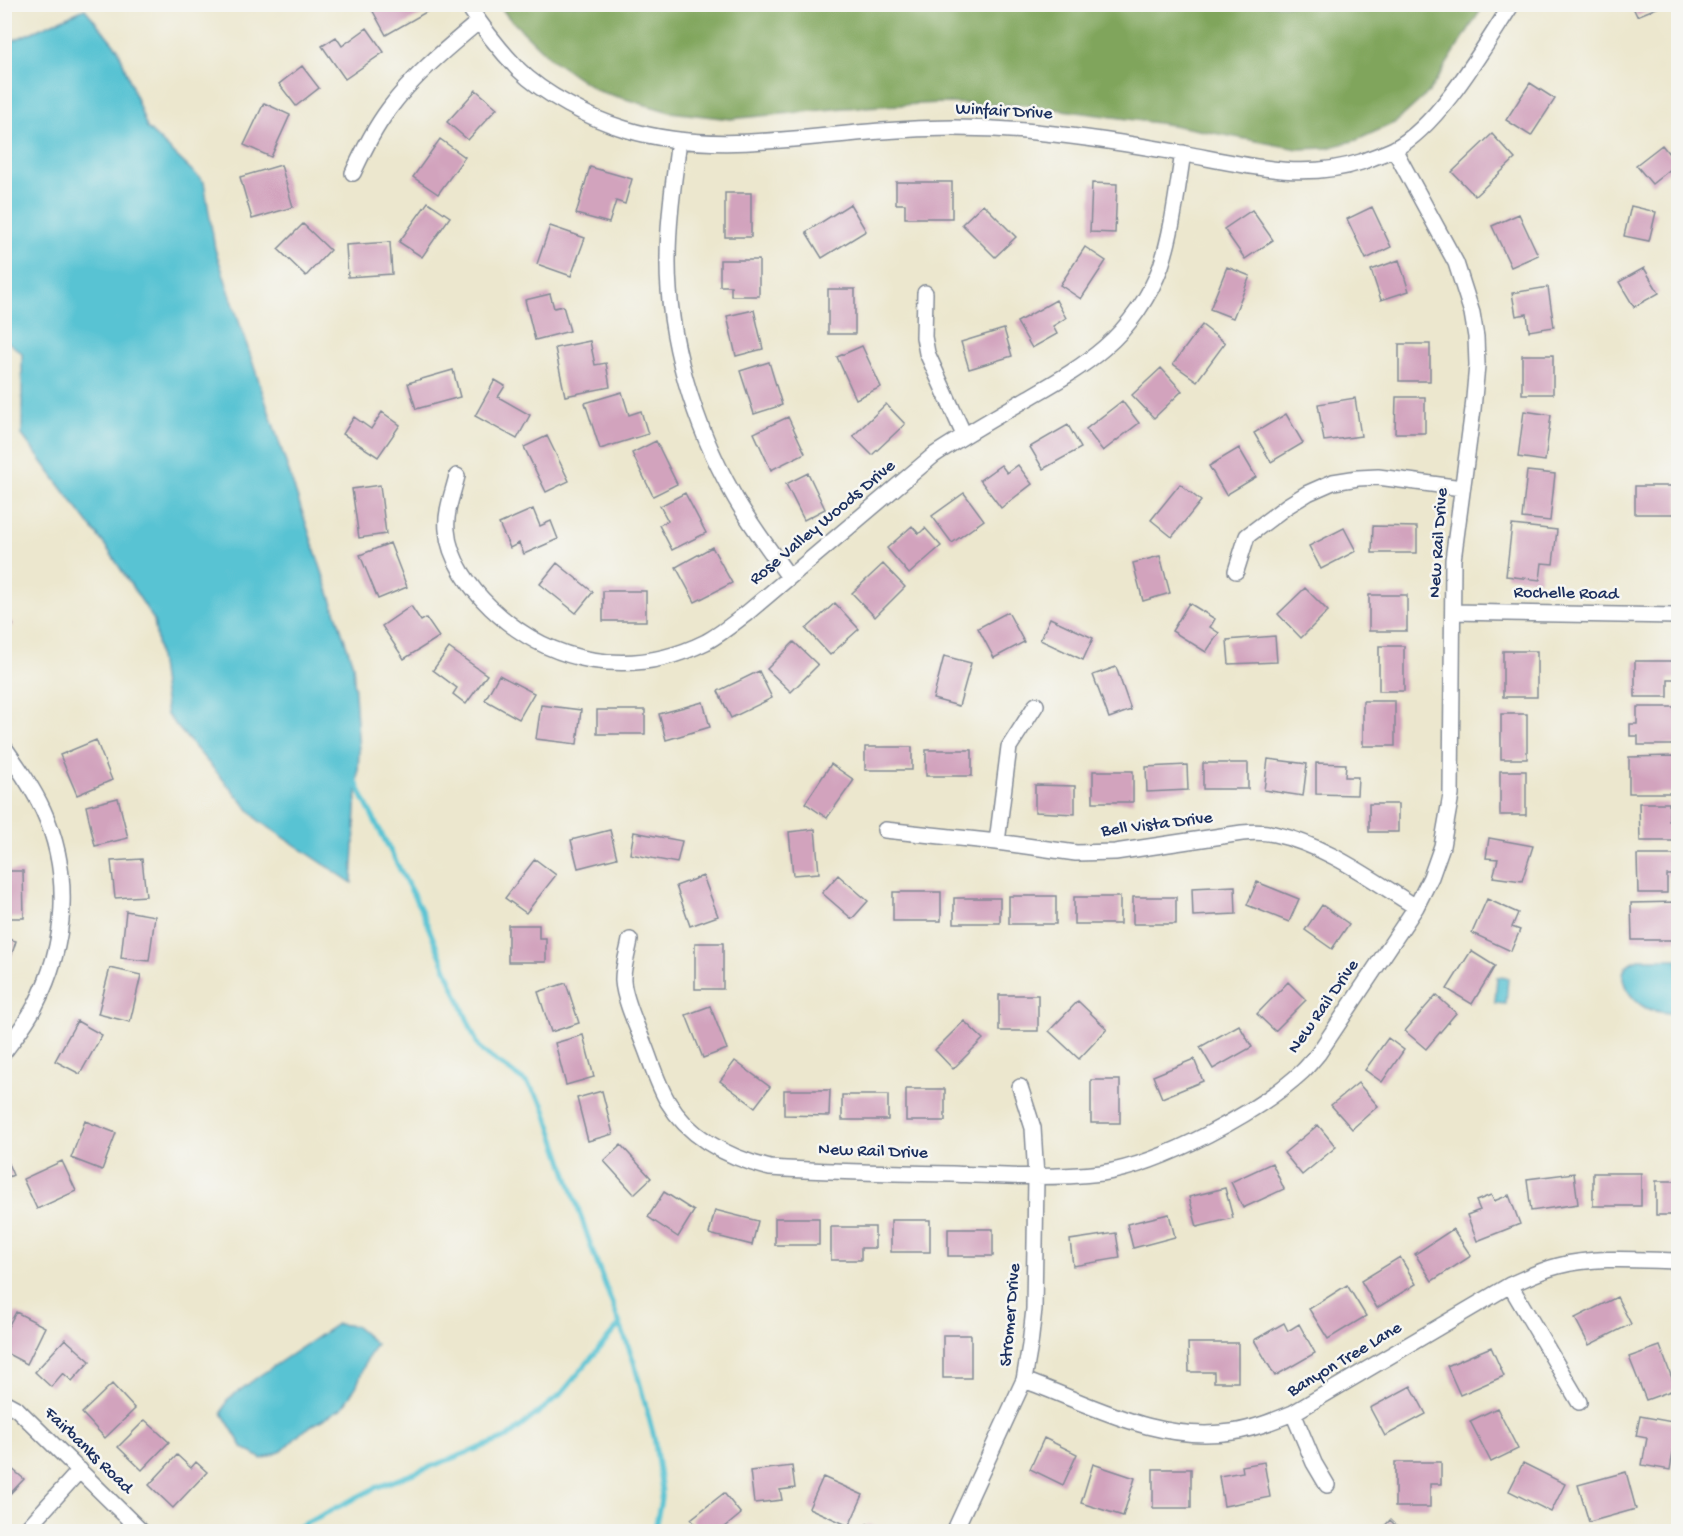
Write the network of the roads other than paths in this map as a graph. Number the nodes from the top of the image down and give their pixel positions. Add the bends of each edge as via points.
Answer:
1 (466, 4) edge
2 (1512, 4) edge
3 (478, 22) junction
4 (679, 140) junction
5 (1394, 149) junction
6 (1183, 153) junction
7 (353, 173) dead end
8 (925, 293) dead end
9 (964, 435) junction
10 (457, 476) dead end
11 (1462, 488) junction
12 (1236, 571) dead end
13 (789, 577) junction
14 (1453, 612) junction
15 (1678, 616) edge
16 (1036, 705) dead end
17 (4, 747) edge
18 (885, 830) dead end
19 (997, 842) junction
20 (1416, 907) junction
21 (630, 940) dead end
22 (4, 1052) edge
23 (1020, 1088) dead end
24 (1036, 1177) junction
25 (1678, 1261) edge
26 (1510, 1285) junction
27 (1024, 1380) junction
28 (4, 1402) edge
29 (1579, 1402) dead end
30 (1293, 1413) junction
31 (80, 1470) junction
32 (1327, 1485) dead end
33 (24, 1532) edge
34 (142, 1532) edge
35 (954, 1532) edge

1 - 3 street, Winfair Drive
2 - 5 street, Winfair Drive via 1462,81 1433,116
3 - 4 street, Winfair Drive via 520,71 574,107 625,129
3 - 7 street via 423,70 389,109
4 - 6 street, Winfair Drive via 740,143 885,130 992,129
4 - 13 street via 668,260 674,328 684,374 719,469
5 - 6 street, Winfair Drive via 1359,162 1310,171 1273,169
5 - 11 street, New Rail Drive via 1456,263 1472,313 1477,364
6 - 9 street, Rose Valley Woods Drive via 1161,267 1132,318 1105,348 1085,362
8 - 9 street via 927,353
9 - 13 street, Rose Valley Woods Drive via 934,455
10 - 13 street, Rose Valley Woods Drive via 446,527 454,556 468,579 485,602 518,631 572,657 631,662 672,655 727,629
11 - 12 street via 1378,477 1333,482 1287,506 1247,536
11 - 14 street, New Rail Drive via 1453,560
14 - 15 street, Rochelle Road
14 - 20 street, New Rail Drive via 1451,795 1442,846
16 - 19 street via 1009,747
17 - 22 street via 43,810 57,850 63,891 60,937 50,974 35,1007
18 - 19 street, Bell Vista Drive
19 - 20 street, Bell Vista Drive via 1076,853 1114,852 1242,833 1275,834 1334,856
20 - 24 street, New Rail Drive via 1318,1054 1304,1070 1262,1102 1184,1145 1139,1164 1104,1172
21 - 24 street, New Rail Drive via 623,981 660,1087 681,1119 709,1143 736,1158 770,1168
23 - 24 street, Stromer Drive via 1033,1128
24 - 27 street, Stromer Drive via 1034,1309
25 - 26 street, Banyon Tree Lane via 1580,1262 1557,1266
26 - 29 street
26 - 30 street, Banyon Tree Lane
27 - 30 street, Banyon Tree Lane via 1124,1420 1174,1432 1232,1432
27 - 35 street, Stromer Drive
28 - 31 street, Fairbanks Road via 17,1409
30 - 32 street
31 - 33 street
31 - 34 street, Fairbanks Road

